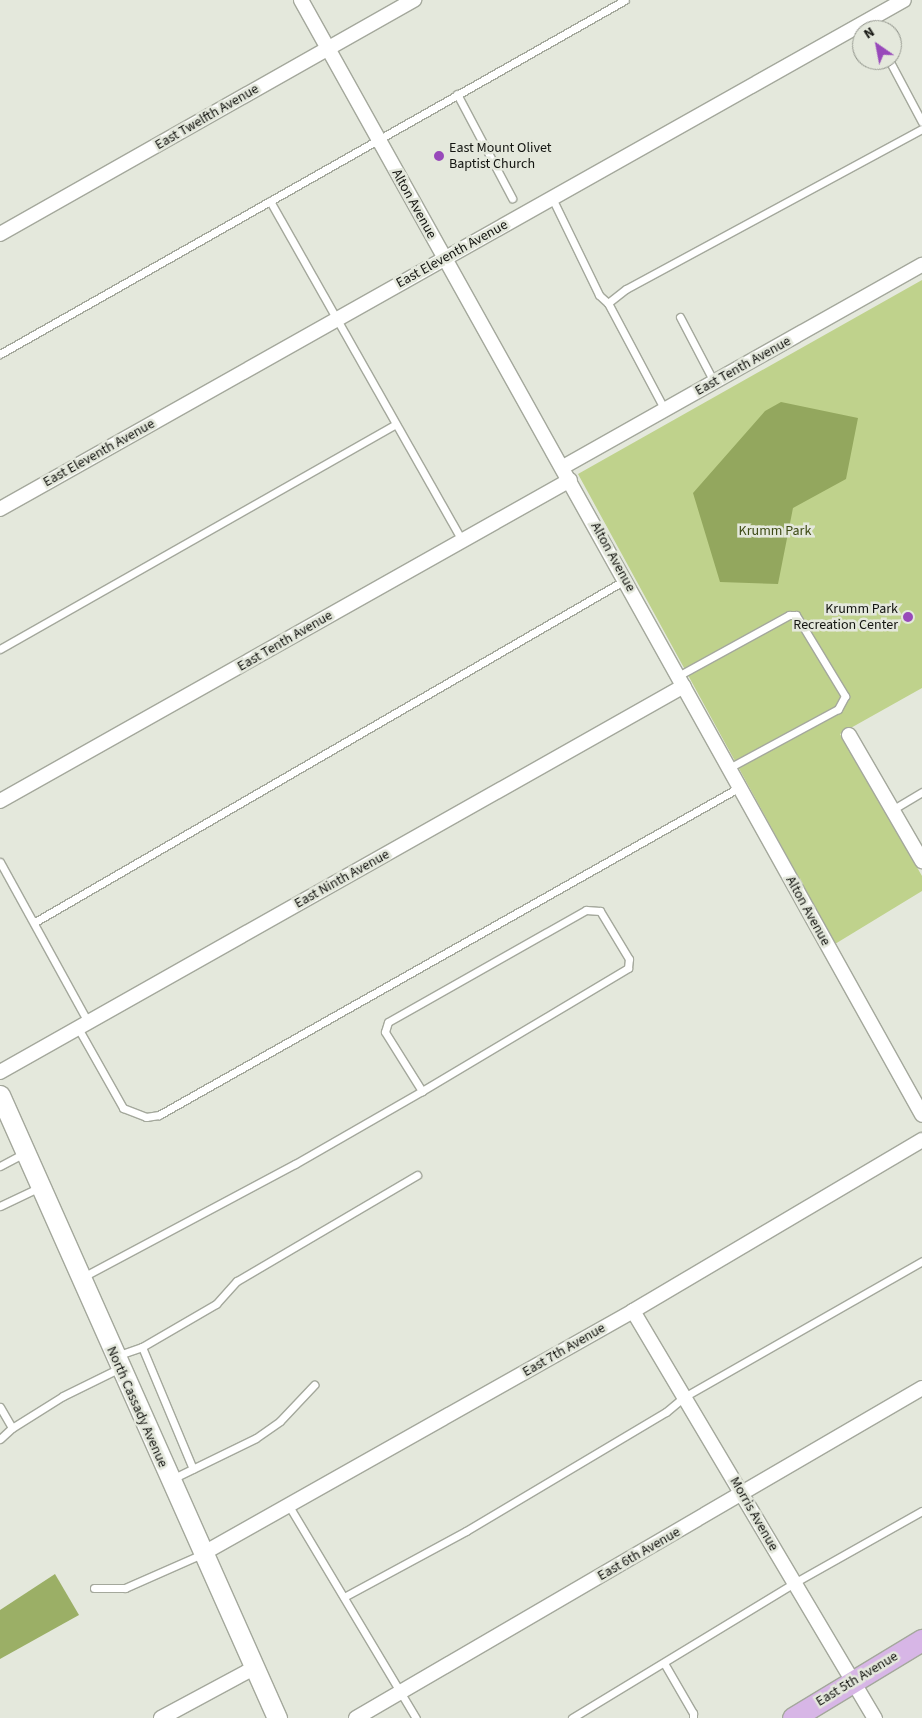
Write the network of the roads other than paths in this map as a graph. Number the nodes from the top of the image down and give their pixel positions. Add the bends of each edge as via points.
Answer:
1 (301, 0) edge
2 (414, 0) edge
3 (625, 0) edge
4 (904, 0) edge
5 (877, 20) edge
6 (852, 35) edge
7 (328, 49) junction
8 (894, 70) edge
9 (457, 94) junction
10 (922, 122) edge
11 (922, 129) edge
12 (378, 138) junction
13 (512, 198) dead end
14 (552, 198) junction
15 (270, 201) junction
16 (0, 234) edge
17 (445, 258) junction
18 (922, 265) edge
19 (608, 303) junction
20 (680, 317) dead end
21 (336, 319) junction
22 (0, 354) edge
23 (714, 382) junction
24 (665, 410) junction
25 (396, 424) junction
26 (563, 467) junction
27 (570, 480) junction
28 (0, 509) edge
29 (462, 540) junction
30 (625, 580) junction
31 (0, 650) edge
32 (681, 681) junction
33 (849, 735) dead end
34 (729, 768) junction
35 (740, 787) junction
36 (922, 792) edge
37 (0, 801) edge
38 (892, 810) junction
39 (922, 861) edge
40 (0, 862) edge
41 (35, 922) junction
42 (83, 1025) junction
43 (0, 1072) edge
44 (422, 1091) junction
45 (0, 1095) edge
46 (922, 1115) edge
47 (922, 1140) edge
48 (25, 1153) junction
49 (0, 1166) edge
50 (417, 1175) dead end
51 (40, 1187) junction
52 (0, 1206) edge
53 (922, 1261) edge
54 (81, 1279) junction
55 (633, 1311) junction
56 (142, 1346) junction
57 (118, 1362) junction
58 (314, 1385) dead end
59 (922, 1388) edge
60 (684, 1397) junction
61 (0, 1407) edge
62 (12, 1428) junction
63 (0, 1439) edge
64 (193, 1469) junction
65 (170, 1480) junction
66 (742, 1494) junction
67 (289, 1506) junction
68 (922, 1512) edge
69 (202, 1554) junction
70 (794, 1583) junction
71 (94, 1588) dead end
72 (344, 1597) junction
73 (922, 1640) edge
74 (664, 1663) junction
75 (254, 1668) junction
76 (854, 1681) junction
77 (402, 1692) junction
78 (161, 1718) edge
79 (276, 1718) edge
80 (356, 1718) edge
81 (416, 1718) edge
82 (572, 1718) edge
83 (692, 1718) edge
84 (793, 1718) edge
85 (875, 1718) edge

1 - 7 street, Alton Avenue
2 - 7 street, East Twelfth Avenue
3 - 9 lane
4 - 5 street, East Eleventh Avenue
6 - 14 street, East Eleventh Avenue
7 - 12 street, Alton Avenue
7 - 16 street, East Twelfth Avenue
8 - 10 lane
9 - 12 lane
9 - 13 lane
11 - 19 lane via 626,289
12 - 15 lane
12 - 17 street, Alton Avenue
14 - 17 street, East Eleventh Avenue
14 - 19 lane via 600,295
15 - 21 lane
15 - 22 lane
17 - 21 street, East Eleventh Avenue
17 - 26 street, Alton Avenue
18 - 23 street, East Tenth Avenue
19 - 24 lane
20 - 23 lane
21 - 25 lane
21 - 28 street, East Eleventh Avenue
23 - 24 street, East Tenth Avenue
24 - 26 street, East Tenth Avenue
25 - 29 lane
25 - 31 lane
26 - 27 street, Alton Avenue
27 - 29 street, East Tenth Avenue
27 - 30 street, Alton Avenue
29 - 37 street, East Tenth Avenue
30 - 32 street, Alton Avenue
30 - 41 lane
32 - 34 street, Alton Avenue
32 - 34 lane via 789,615 796,615 845,696 838,709
32 - 42 street, East Ninth Avenue
33 - 38 street
34 - 35 street, Alton Avenue
35 - 42 lane via 158,1115 136,1115 120,1105
35 - 46 street, Alton Avenue
36 - 38 lane
38 - 39 street
40 - 41 lane
41 - 42 lane
42 - 43 street, East Ninth Avenue
44 - 44 lane via 628,968 630,960 600,911 586,910 388,1022 385,1032
44 - 54 lane
45 - 48 main road, North Cassady Avenue
47 - 55 street, East 7th Avenue
48 - 49 lane
48 - 51 main road, North Cassady Avenue
50 - 56 lane via 237,1281 216,1304
51 - 52 lane
51 - 54 main road, North Cassady Avenue
53 - 60 lane
54 - 57 main road, North Cassady Avenue
55 - 60 street, Morris Avenue
55 - 67 street, East 7th Avenue
56 - 57 lane
56 - 64 lane
57 - 62 lane
57 - 65 main road, North Cassady Avenue
58 - 64 lane via 280,1421 256,1438
59 - 66 street, East 6th Avenue
60 - 66 street, Morris Avenue
60 - 72 lane via 666,1412 474,1526
61 - 62 lane
62 - 63 lane
64 - 65 lane
65 - 69 main road, North Cassady Avenue
66 - 70 street, Morris Avenue
66 - 77 street, East 6th Avenue
67 - 69 street, East 7th Avenue
67 - 72 lane
68 - 70 lane
69 - 71 lane via 125,1588
69 - 75 main road, North Cassady Avenue
70 - 74 lane
70 - 76 street, Morris Avenue
72 - 77 lane
73 - 76 main road, East 5th Avenue
74 - 82 lane
74 - 83 lane via 693,1713
75 - 78 street
75 - 79 main road, North Cassady Avenue
76 - 84 main road, East 5th Avenue
76 - 85 street, Morris Avenue
77 - 80 street, East 6th Avenue
77 - 81 lane

